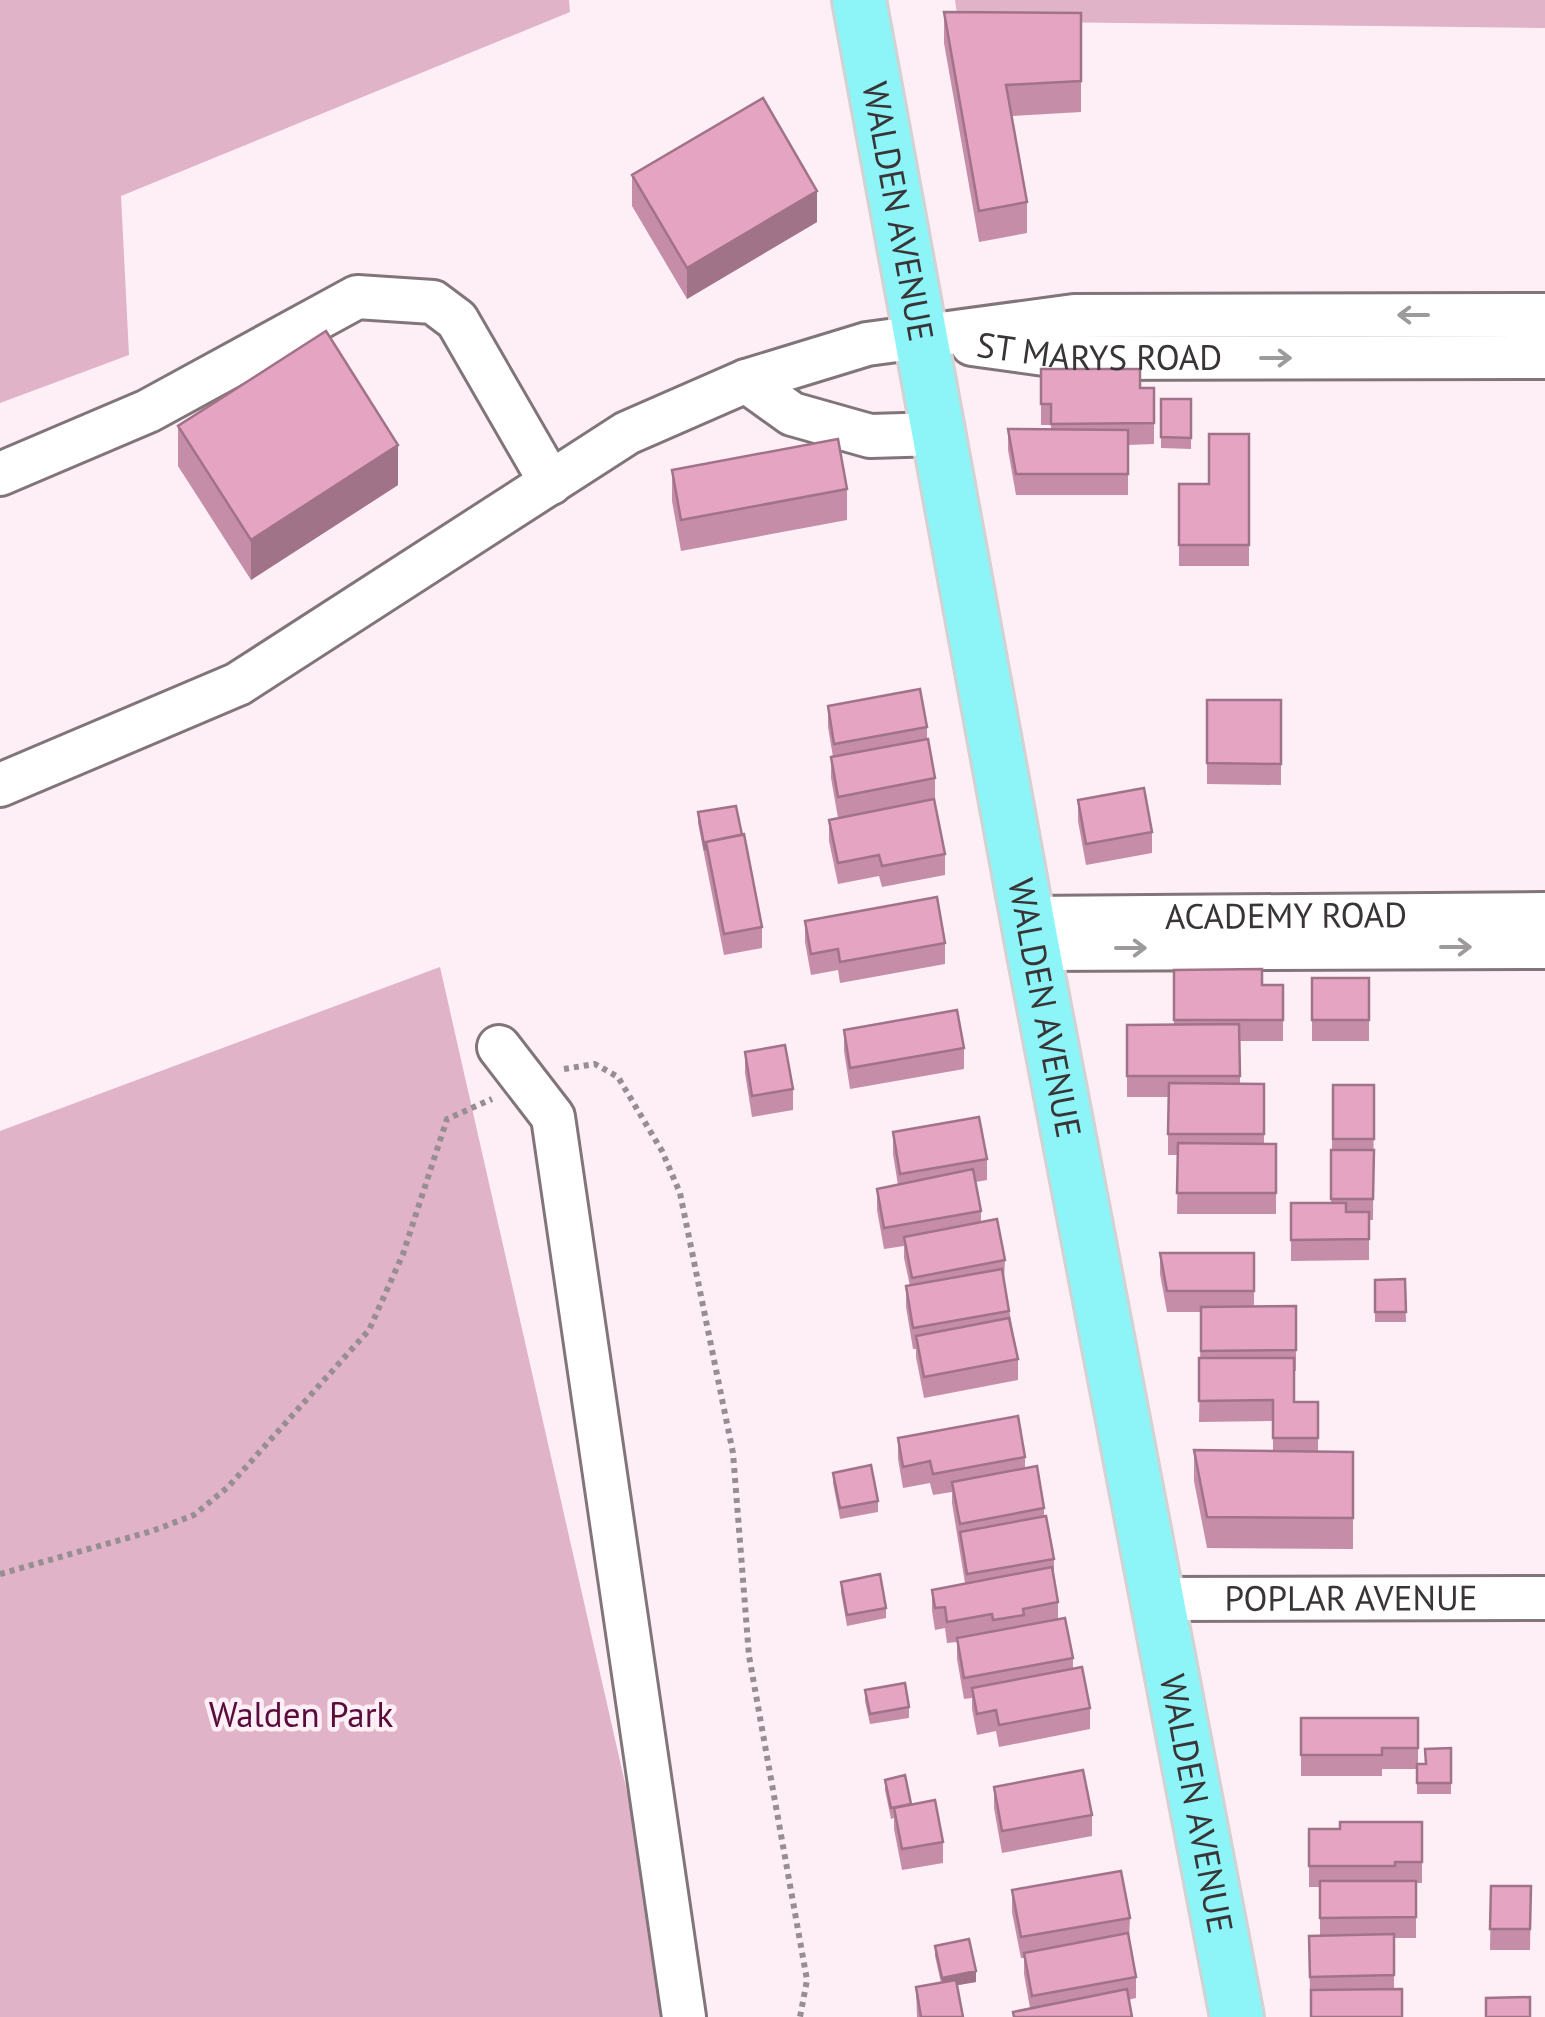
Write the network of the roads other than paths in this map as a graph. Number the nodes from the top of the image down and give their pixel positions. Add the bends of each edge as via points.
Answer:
1 (858, 0) edge
2 (1545, 314) edge
3 (1474, 315) junction
4 (921, 336) junction
5 (1545, 356) edge
6 (1474, 357) junction
7 (746, 381) junction
8 (938, 434) junction
9 (0, 474) edge
10 (551, 483) junction
11 (0, 785) edge
12 (1545, 914) edge
13 (1030, 933) junction
14 (1545, 947) edge
15 (499, 1047) dead end
16 (1545, 1598) edge
17 (1159, 1599) junction
18 (684, 2017) edge
19 (1237, 2017) edge

1 - 4 main road, WALDEN AVENUE
2 - 3 street, ST MARYS ROAD
3 -> 4 street, ST MARYS ROAD via 1074,316
3 - 6 street
4 -> 6 street, ST MARYS ROAD via 1073,358
4 - 7 street via 867,344
4 - 8 main road, WALDEN AVENUE
5 - 6 street, ST MARYS ROAD
7 - 8 street via 792,414 870,436
7 - 10 street via 627,433
8 - 13 main road, WALDEN AVENUE
9 - 10 street via 148,411 357,296 433,302 456,320
10 - 11 street via 238,684
12 - 13 street, ACADEMY ROAD via 1110,915
13 -> 14 street, ACADEMY ROAD
13 - 17 main road, WALDEN AVENUE
15 - 18 street via 553,1117
16 - 17 street, POPLAR AVENUE
17 - 19 main road, WALDEN AVENUE

